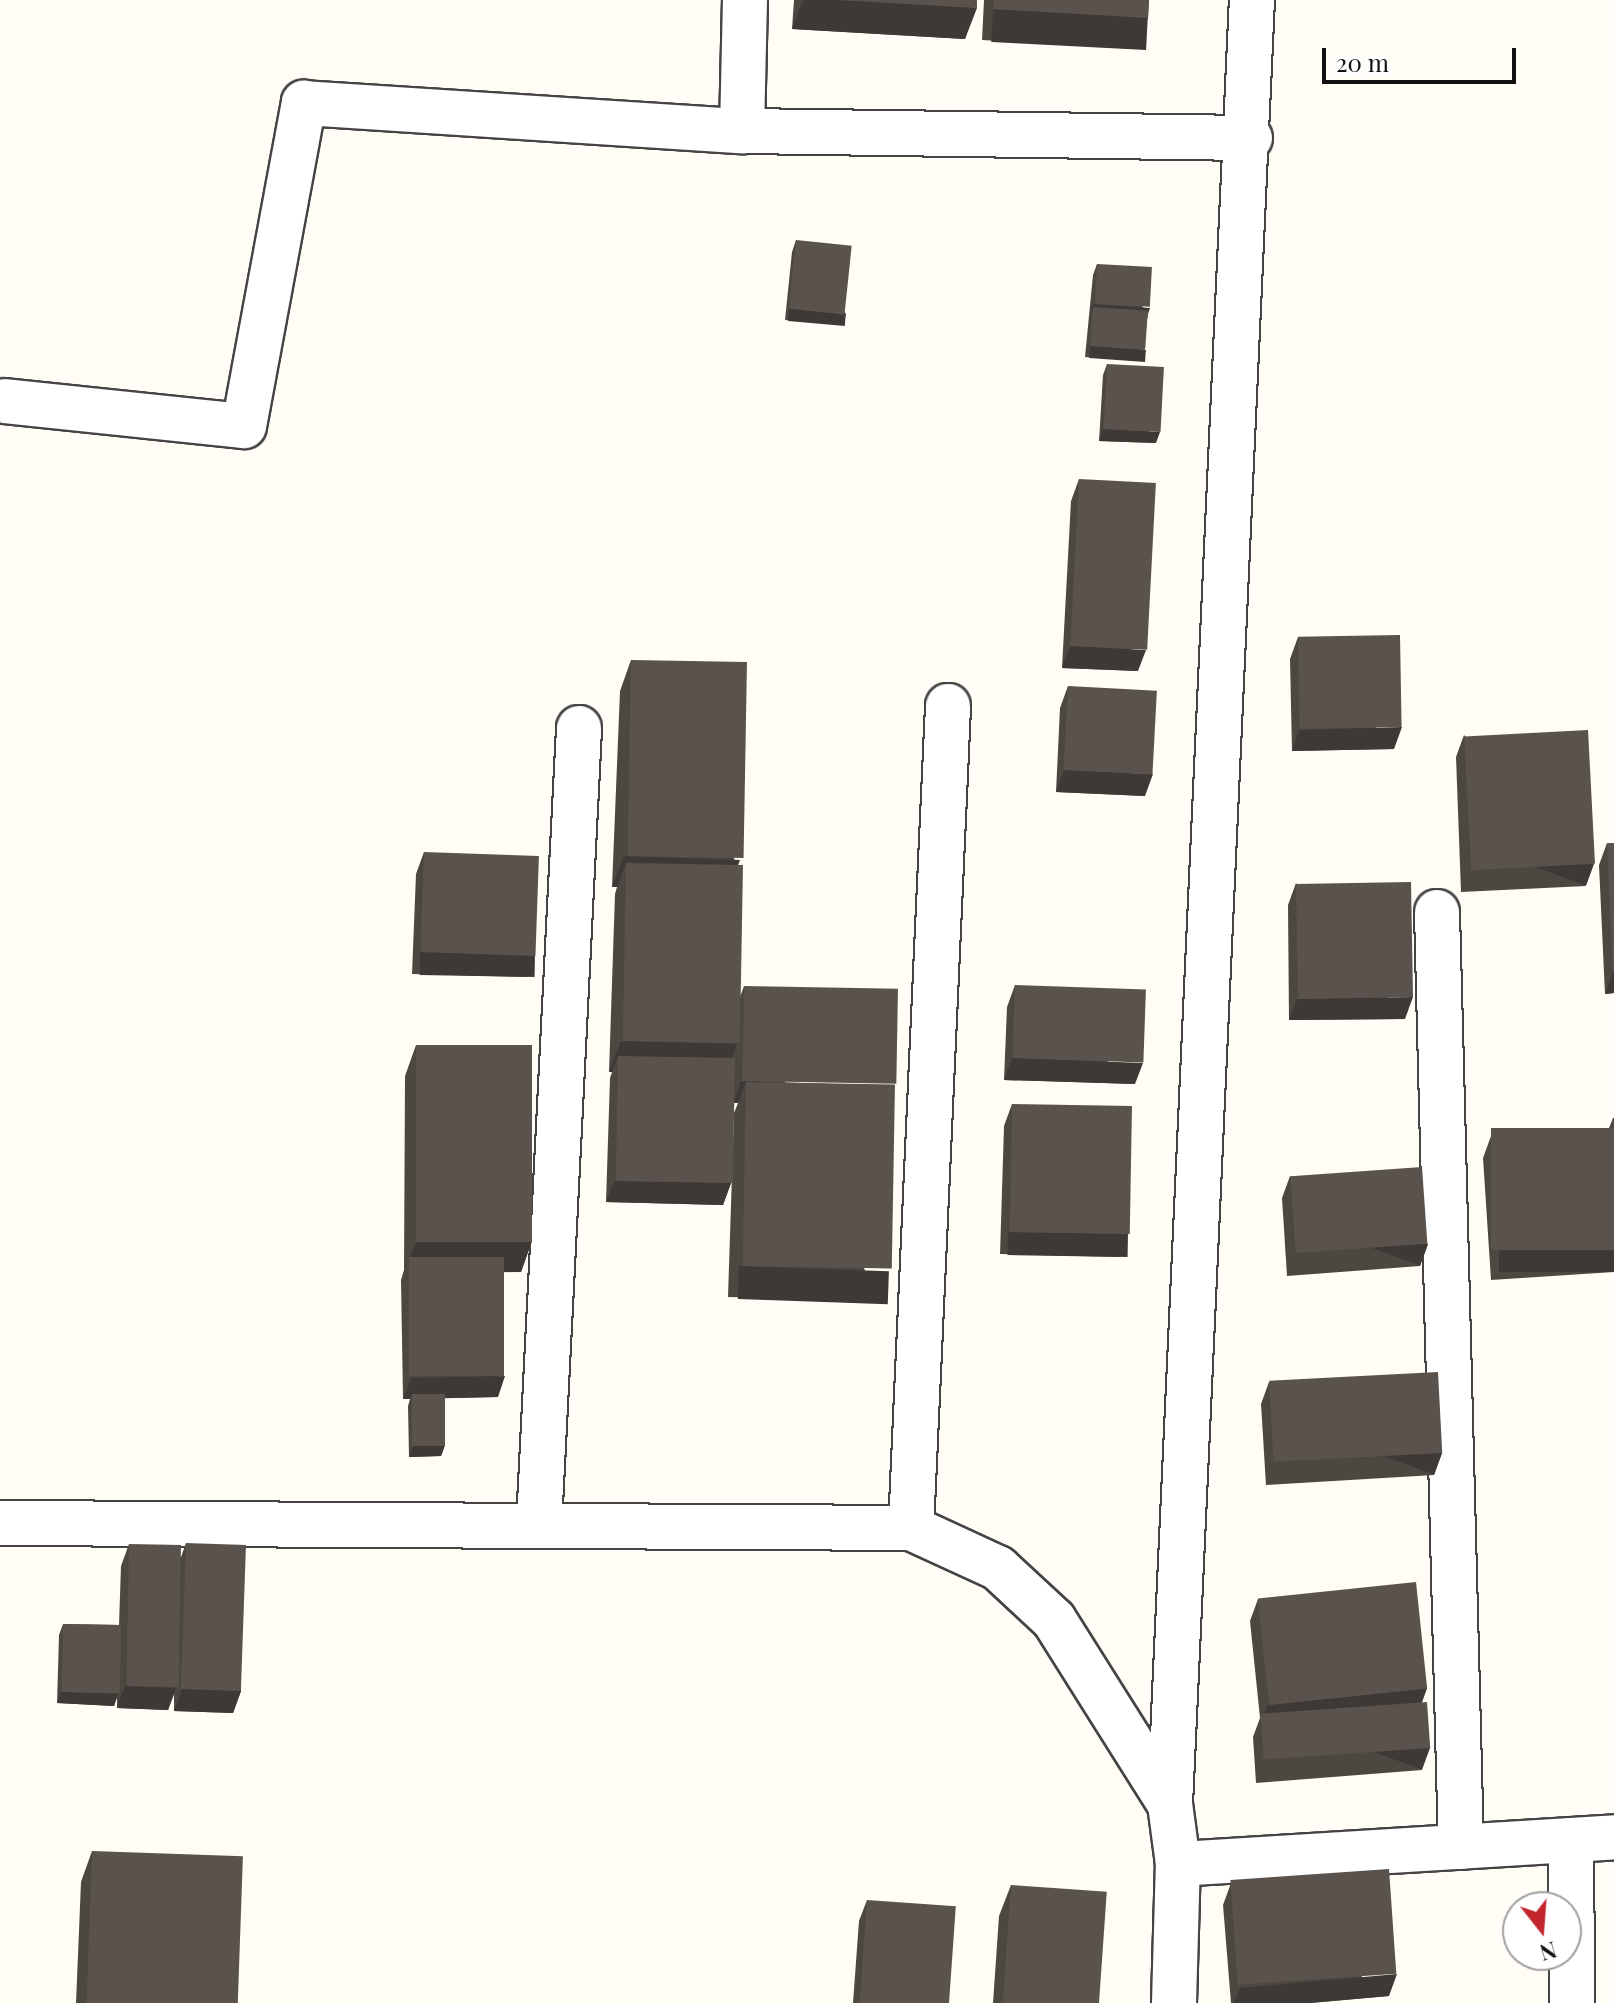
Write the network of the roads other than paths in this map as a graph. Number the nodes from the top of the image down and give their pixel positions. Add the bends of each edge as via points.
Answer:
1 (745, 0) edge
2 (1252, 0) edge
3 (742, 131) junction
4 (1250, 138) junction
5 (5, 401) dead end
6 (948, 706) dead end
7 (579, 728) dead end
8 (1437, 912) dead end
9 (0, 1523) edge
10 (539, 1524) junction
11 (911, 1528) junction
12 (1170, 1804) junction
13 (1614, 1837) edge
14 (1571, 1840) junction
15 (1461, 1847) junction
16 (1178, 1864) junction
17 (1174, 2003) edge
18 (1572, 2003) edge

1 - 3 street
2 - 4 street
3 - 4 street
3 - 5 street via 304,103 244,426
4 - 12 street
6 - 11 street
7 - 10 street
8 - 15 street
9 - 10 street
10 - 11 street
11 - 12 street via 998,1568 1054,1620
12 - 16 street
13 - 14 street
14 - 15 street
14 - 18 street
15 - 16 street
16 - 17 street

